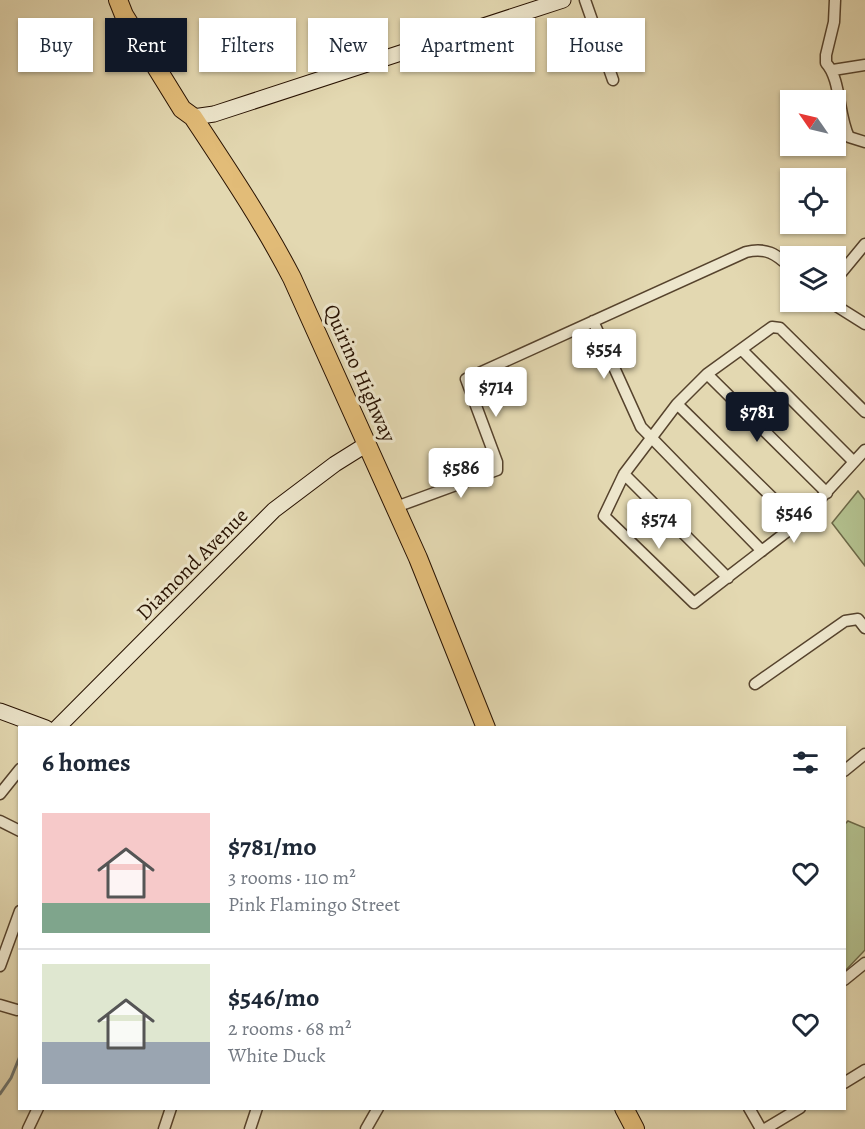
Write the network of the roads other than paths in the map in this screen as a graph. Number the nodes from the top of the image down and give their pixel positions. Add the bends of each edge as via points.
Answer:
1 (118, 0) edge
2 (563, 0) edge
3 (585, 0) edge
4 (835, 0) edge
5 (523, 6) edge
6 (865, 64) edge
7 (832, 70) junction
8 (613, 80) dead end
9 (193, 117) junction
10 (865, 142) edge
11 (865, 244) edge
12 (780, 258) edge
13 (846, 267) edge
14 (846, 312) edge
15 (593, 321) junction
16 (865, 324) edge
17 (742, 350) junction
18 (707, 374) junction
19 (676, 404) junction
20 (865, 412) edge
21 (650, 437) junction
22 (367, 444) junction
23 (865, 450) edge
24 (854, 462) junction
25 (624, 474) junction
26 (827, 493) junction
27 (396, 507) junction
28 (798, 523) junction
29 (762, 551) junction
30 (728, 578) junction
31 (865, 627) edge
32 (756, 684) dead end
33 (0, 711) edge
34 (41, 726) edge
35 (59, 726) edge
36 (485, 726) edge
37 (865, 754) edge
38 (846, 769) edge
39 (18, 772) edge
40 (0, 794) edge
41 (0, 821) edge
42 (18, 830) edge
43 (18, 916) edge
44 (865, 963) edge
45 (0, 966) edge
46 (846, 978) edge
47 (0, 1005) edge
48 (17, 1010) dead end
49 (865, 1070) edge
50 (846, 1082) edge
51 (37, 1110) edge
52 (170, 1110) edge
53 (256, 1110) edge
54 (377, 1110) edge
55 (625, 1110) edge
56 (750, 1110) edge
57 (796, 1110) edge
58 (28, 1129) edge
59 (164, 1129) edge
60 (250, 1129) edge
61 (366, 1129) edge
62 (635, 1129) edge
63 (763, 1129) edge

1 - 9 main road, Quirino Highway via 131,11 153,44 190,104
2 - 5 street
3 - 8 street
4 - 7 street via 826,59
5 - 9 street via 214,114
6 - 7 street
7 - 10 street via 843,125 849,137
9 - 22 main road, Quirino Highway via 272,240
11 - 13 street
12 - 15 street via 773,252 746,252
14 - 16 street
15 - 21 street via 641,427
15 - 27 street via 466,379 497,470
17 - 18 street
17 - 20 street via 776,326 780,328
17 - 24 street
18 - 19 street
18 - 26 street
19 - 21 street
19 - 28 street
21 - 25 street
21 - 29 street
22 - 27 main road, Quirino Highway
22 - 35 street, Diamond Avenue via 274,510
23 - 24 street
24 - 26 street
25 - 30 street
25 - 30 street via 604,516 694,603
26 - 28 street
27 - 36 main road, Quirino Highway
28 - 29 street
29 - 30 street
31 - 32 street via 858,619 845,621
33 - 34 street
37 - 38 street
39 - 40 street
41 - 42 street
43 - 45 street
44 - 46 street
47 - 48 street
49 - 50 street
51 - 58 street
52 - 59 street
53 - 60 street
54 - 61 street
55 - 62 main road
56 - 63 street
57 - 63 street

